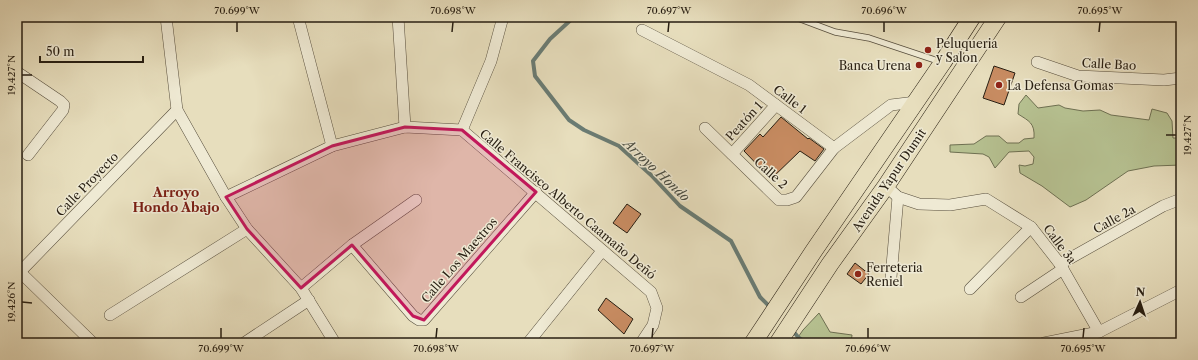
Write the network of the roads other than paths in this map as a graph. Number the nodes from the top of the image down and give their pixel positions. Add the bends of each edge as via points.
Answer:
1 (166, 17) edge
2 (298, 17) edge
3 (398, 17) edge
4 (503, 17) edge
5 (795, 17) edge
6 (972, 17) edge
7 (998, 17) edge
8 (642, 30) dead end
9 (943, 62) junction
10 (1037, 62) dead end
11 (17, 72) edge
12 (1181, 78) edge
13 (916, 102) junction
14 (776, 105) junction
15 (177, 110) junction
16 (405, 127) junction
17 (705, 128) dead end
18 (462, 130) junction
19 (332, 146) junction
20 (834, 148) junction
21 (732, 154) junction
22 (28, 155) dead end
23 (886, 186) junction
24 (536, 192) junction
25 (226, 197) junction
26 (898, 197) junction
27 (1181, 199) edge
28 (416, 200) dead end
29 (1031, 227) junction
30 (247, 229) junction
31 (352, 245) junction
32 (602, 250) junction
33 (1062, 267) junction
34 (18, 274) edge
35 (891, 277) dead end
36 (301, 288) junction
37 (970, 289) dead end
38 (1181, 290) edge
39 (1021, 297) dead end
40 (309, 300) junction
41 (110, 315) dead end
42 (1099, 332) junction
43 (93, 343) edge
44 (244, 343) edge
45 (335, 343) edge
46 (528, 343) edge
47 (641, 343) edge
48 (753, 343) edge
49 (778, 343) edge
50 (1044, 343) edge

1 - 15 street
2 - 19 street
3 - 16 street
4 - 18 street via 491,61
5 - 9 lane via 835,32 869,38
6 - 9 main road, Avenida Yapur Dumit
7 - 23 main road, Avenida Yapur Dumit
8 - 14 street, Calle 1 via 748,85
9 - 13 main road, Avenida Yapur Dumit
10 - 12 street, Calle Bao via 1078,76 1164,80
11 - 22 street via 64,105 63,110
13 - 20 street via 891,105
13 - 48 main road, Avenida Yapur Dumit
14 - 20 street, Calle 1
14 - 21 street, Peatón 1
15 - 25 street
15 - 34 street, Calle Proyecto
16 - 18 street
16 - 19 street
17 - 21 street, Calle 2
18 - 24 street, Calle Francisco Alberto Caamaño Deñó
19 - 25 street
20 - 21 street, Calle 2 via 796,197 787,200 778,200
23 - 26 street, Calle 3a
23 - 49 main road, Avenida Yapur Dumit
24 - 31 street, Calle Los Maestros via 424,320 413,316
24 - 32 street, Calle Francisco Alberto Caamaño Deñó
25 - 30 street
26 - 29 street, Calle 3a via 919,204 950,205 986,199
26 - 35 street
27 - 33 street, Calle 2a via 1163,206
28 - 31 street
29 - 33 street, Calle 3a
29 - 37 street
30 - 36 street
30 - 41 street
31 - 36 street
32 - 46 street
32 - 47 street, Calle Francisco Alberto Caamaño Deñó via 651,292 657,308 653,325
33 - 39 street, Calle 2a
33 - 42 street, Calle 3a
34 - 43 street
36 - 40 street
38 - 42 street
40 - 44 street
40 - 45 street
42 - 50 street

